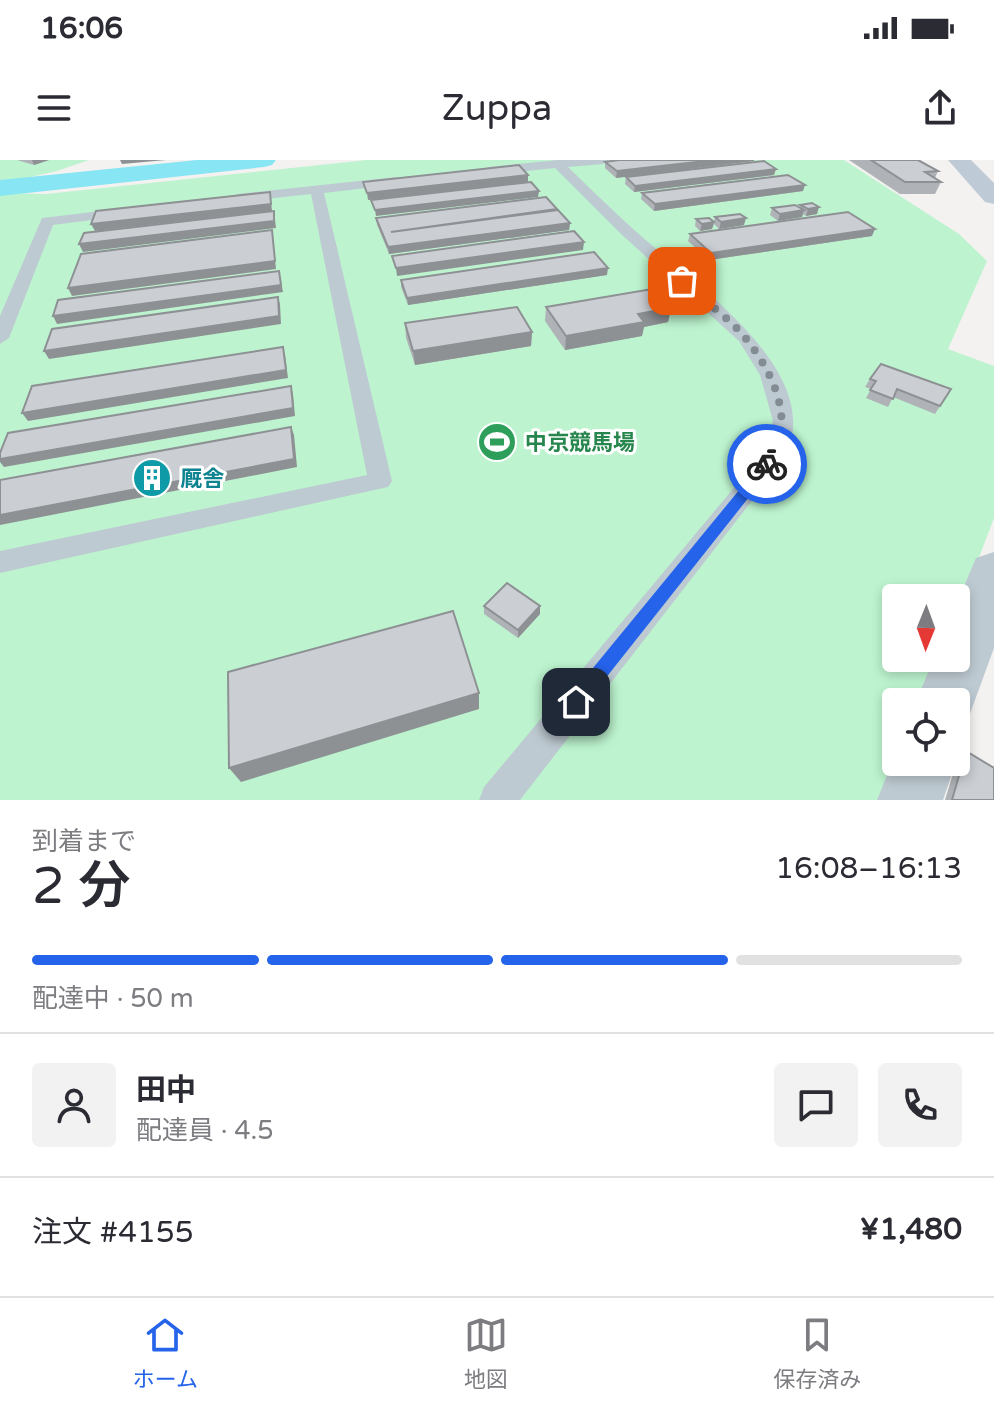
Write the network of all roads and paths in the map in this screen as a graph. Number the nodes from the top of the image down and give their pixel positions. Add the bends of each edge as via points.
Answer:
1 (603, 160) edge
2 (959, 160) edge
3 (558, 164) junction
4 (468, 173) edge
5 (407, 179) edge
6 (317, 189) junction
7 (994, 197) edge
8 (222, 200) edge
9 (143, 210) edge
10 (0, 338) edge
11 (0, 562) edge
12 (994, 573) edge
13 (951, 688) edge
14 (919, 776) edge
15 (497, 800) edge
16 (910, 800) edge

1 - 3 lane
2 - 7 main road
3 - 4 lane
3 - 15 lane via 746,338 770,375 784,421 774,456
5 - 6 lane
6 - 8 lane
6 - 11 lane via 380,481
9 - 10 lane via 47,221
12 - 13 street
14 - 16 street

